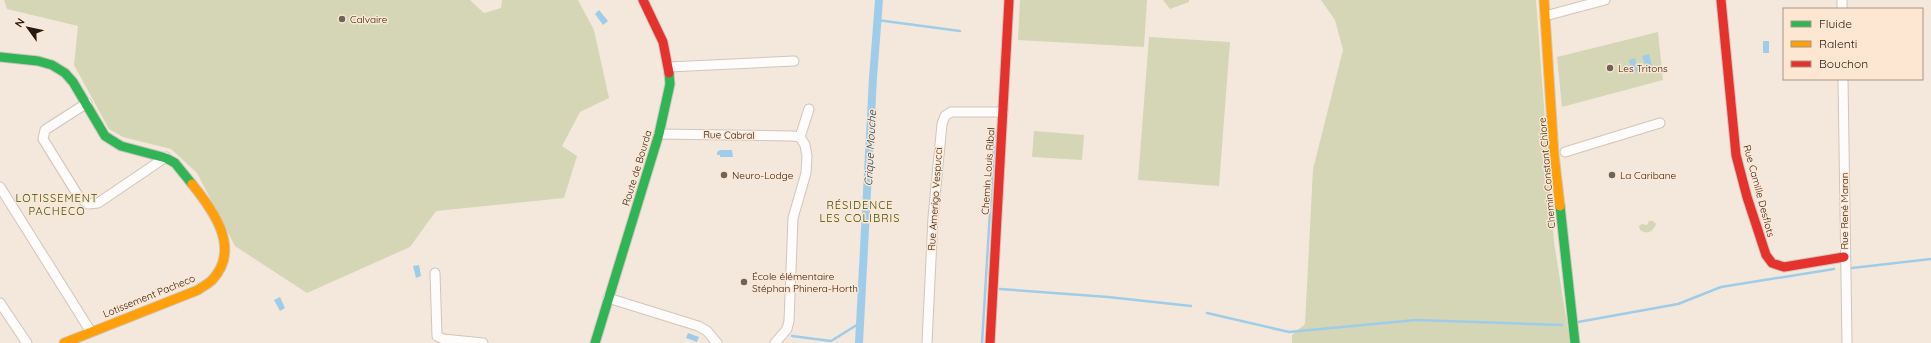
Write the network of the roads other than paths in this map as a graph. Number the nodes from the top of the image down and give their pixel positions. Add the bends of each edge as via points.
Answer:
1 (643, 0) edge
2 (1009, 0) edge
3 (1544, 0) edge
4 (1605, 0) edge
5 (1721, 0) edge
6 (1545, 16) junction
7 (0, 57) edge
8 (794, 61) dead end
9 (669, 67) junction
10 (1843, 80) edge
11 (87, 103) junction
12 (809, 110) dead end
13 (1003, 112) junction
14 (1660, 123) dead end
15 (659, 134) junction
16 (800, 137) junction
17 (1565, 152) dead end
18 (166, 157) junction
19 (0, 187) edge
20 (1844, 257) junction
21 (435, 273) dead end
22 (608, 298) junction
23 (0, 303) edge
24 (91, 332) junction
25 (27, 343) edge
26 (64, 343) edge
27 (483, 343) edge
28 (595, 343) edge
29 (717, 343) edge
30 (775, 343) edge
31 (927, 343) edge
32 (990, 343) edge
33 (1575, 343) edge
34 (1847, 343) edge

1 - 9 street, Route de Bourda via 663,42
2 - 13 street, Chemin Louis Ribal
3 - 6 street, Chemin Constant Chlore
4 - 6 street
5 - 20 street, Rue Camille Desflots via 1736,155 1766,255 1772,262 1784,267
6 - 33 street, Chemin Constant Chlore via 1554,155
7 - 11 street via 52,65 65,73
8 - 9 street
9 - 15 street, Route de Bourda via 670,84
10 - 20 street, Rue René Maran
11 - 18 street via 112,143 128,150
11 - 18 street via 45,130 43,139 79,197 88,204 98,203
12 - 16 street
13 - 31 street, Rue Amerigo Vespucci via 951,112 945,116 942,124 933,217
13 - 32 street, Chemin Louis Ribal
14 - 17 street
15 - 16 street, Rue Cabral
15 - 22 street, Route de Bourda
16 - 30 street via 805,144 806,173 793,218 789,322 787,329
18 - 24 street, Lotissement Pacheco via 175,163 219,222 226,244 219,270 213,279 198,290
19 - 24 street
20 - 34 street, Rue René Maran
21 - 27 street via 437,336 443,339
22 - 28 street, Route de Bourda
22 - 29 street via 698,326 707,331
23 - 25 street
24 - 26 street, Lotissement Pacheco

